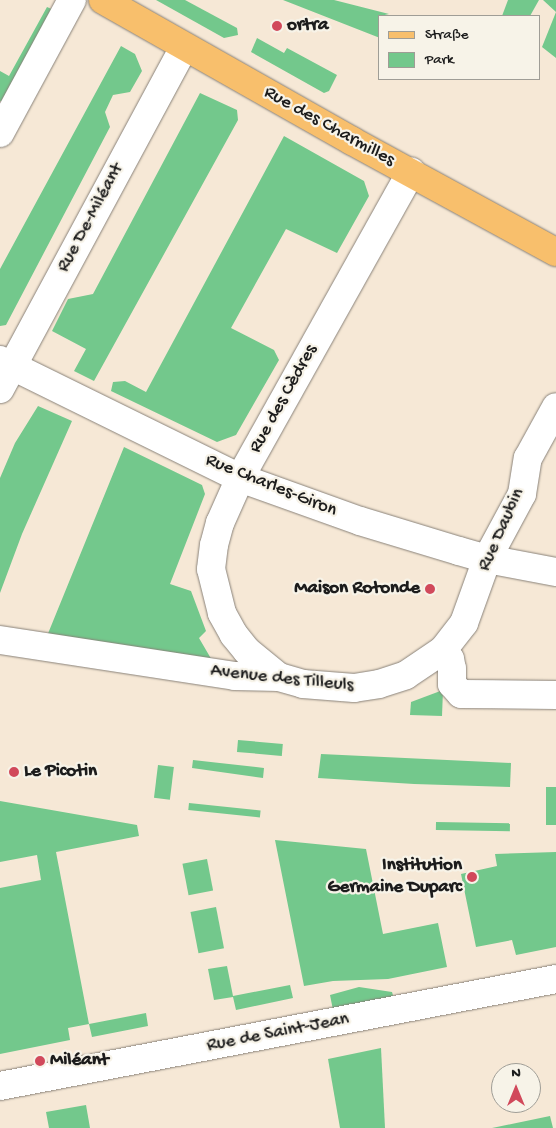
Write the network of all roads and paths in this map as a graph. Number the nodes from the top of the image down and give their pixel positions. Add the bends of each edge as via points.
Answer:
1 (72, 0) edge
2 (103, 0) edge
3 (184, 47) junction
4 (0, 133) edge
5 (411, 172) junction
6 (556, 252) edge
7 (4, 371) edge
8 (556, 407) edge
9 (240, 478) junction
10 (487, 559) junction
11 (556, 572) edge
12 (0, 640) edge
13 (443, 650) junction
14 (280, 677) junction
15 (461, 694) junction
16 (556, 695) edge
17 (556, 710) edge
18 (556, 979) edge
19 (0, 1086) edge

1 - 4 street
2 - 3 main road, Rue des Charmilles
3 - 5 main road, Rue des Charmilles
3 - 7 street, Rue De-Miléant
5 - 6 main road, Rue des Charmilles
5 - 9 street, Rue des Cèdres
7 - 9 street, Rue Charles-Giron
8 - 10 street, Rue Daubin via 528,458 522,494
9 - 10 street, Rue Charles-Giron via 360,522
9 - 14 street, Rue des Cèdres via 220,523 211,569 222,613 234,635 262,664
10 - 11 street, Rue Charles-Giron
10 - 13 street, Rue Daubin via 464,623
12 - 14 street, Avenue des Tilleuls via 235,676
13 - 14 street, Avenue des Tilleuls via 406,675 379,684 354,688 303,684
13 - 15 street via 450,659 452,684
15 - 16 street
15 - 17 street via 469,709
18 - 19 street, Rue de Saint-Jean

